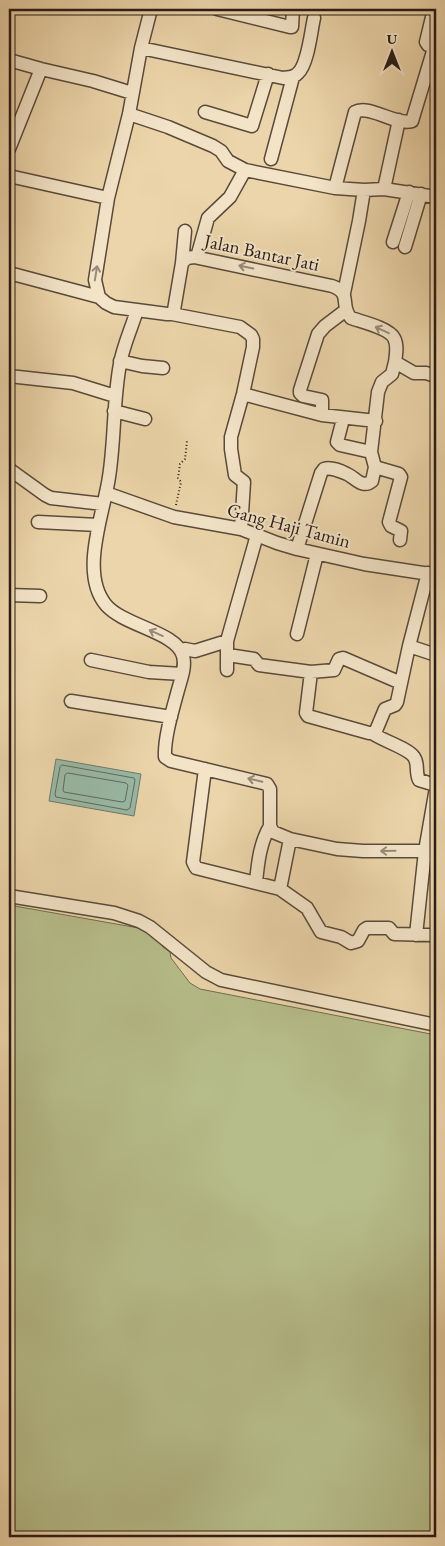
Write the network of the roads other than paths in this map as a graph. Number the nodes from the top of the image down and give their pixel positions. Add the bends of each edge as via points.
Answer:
1 (151, 9) edge
2 (217, 9) edge
3 (293, 9) edge
4 (434, 9) edge
5 (314, 18) dead end
6 (141, 48) junction
7 (435, 48) edge
8 (9, 60) edge
9 (41, 69) junction
10 (268, 74) junction
11 (293, 77) junction
12 (132, 93) junction
13 (205, 112) dead end
14 (129, 114) junction
15 (399, 120) junction
16 (9, 149) edge
17 (271, 159) dead end
18 (245, 170) junction
19 (9, 176) edge
20 (335, 188) junction
21 (384, 189) junction
22 (364, 190) junction
23 (415, 193) junction
24 (436, 197) edge
25 (108, 198) junction
26 (184, 231) dead end
27 (399, 244) dead end
28 (197, 257) junction
29 (182, 263) junction
30 (9, 274) edge
31 (344, 293) junction
32 (100, 297) junction
33 (138, 310) junction
34 (346, 310) junction
35 (172, 314) junction
36 (120, 361) junction
37 (395, 362) junction
38 (163, 368) dead end
39 (9, 376) edge
40 (436, 376) edge
41 (243, 394) junction
42 (115, 396) junction
43 (114, 411) junction
44 (322, 415) junction
45 (145, 418) dead end
46 (342, 418) junction
47 (376, 421) junction
48 (371, 452) junction
49 (374, 467) junction
50 (9, 469) edge
51 (104, 498) junction
52 (38, 522) dead end
53 (98, 525) junction
54 (241, 529) junction
55 (257, 535) junction
56 (400, 540) dead end
57 (297, 549) junction
58 (317, 554) junction
59 (432, 574) edge
60 (9, 595) edge
61 (40, 596) dead end
62 (297, 634) dead end
63 (227, 641) junction
64 (409, 646) junction
65 (181, 650) junction
66 (228, 655) junction
67 (436, 655) edge
68 (91, 660) dead end
69 (227, 670) dead end
70 (310, 672) junction
71 (182, 674) junction
72 (401, 683) junction
73 (71, 701) dead end
74 (171, 717) junction
75 (372, 733) junction
76 (205, 769) junction
77 (270, 826) junction
78 (290, 839) junction
79 (431, 852) edge
80 (256, 882) junction
81 (280, 889) junction
82 (9, 896) edge
83 (416, 934) junction
84 (436, 935) edge
85 (436, 1024) edge

1 - 6 street
2 - 3 street via 290,28
4 - 7 street via 426,39 428,45
5 - 11 street via 304,61 300,72
6 - 10 street
6 - 12 street
7 - 15 street via 413,120
8 - 9 street
9 - 12 street
9 - 16 street
10 - 11 street
10 - 13 street via 252,126
11 - 17 street
12 - 14 street
14 - 18 street via 213,146 228,161
14 - 25 street
15 - 20 street via 362,110 356,112
15 - 21 street
18 - 20 street
18 - 28 street via 230,197 208,218
19 - 25 street
20 - 22 street
21 - 22 street
21 - 23 street
22 - 31 street
23 - 24 street
23 - 27 street
32 -> 25 street via 95,280
26 - 29 street
28 - 29 street, Jalan Bantar Jati via 187,258
31 -> 28 street, Jalan Bantar Jati via 332,286
29 - 35 street, Jalan Bantar Jati
30 - 32 street
31 - 34 street
32 - 33 street via 114,307
33 - 35 street
33 - 36 street
37 -> 34 street via 394,337 385,330 351,318
34 - 44 street via 318,334 300,390 303,396 322,400
35 - 41 street via 240,327 248,332 253,339 253,347
36 - 38 street
36 - 42 street
37 - 40 street via 414,373
37 - 47 street via 392,374 382,382 378,392
39 - 42 street via 73,383
41 - 44 street
41 - 54 street via 231,443 235,475 244,482
42 - 43 street
43 - 45 street
43 - 51 street
44 - 46 street
46 - 47 street
46 - 48 street via 337,442
47 - 48 street
48 - 49 street
49 - 56 street via 401,476 389,522 401,531
49 - 57 street via 372,481 368,484 357,482 346,473 328,468 322,470
50 - 51 street, Gang Haji Tamin via 51,498
51 - 53 street
51 - 54 street, Gang Haji Tamin via 174,517
52 - 53 street
65 -> 53 street via 171,641 122,618 106,605 99,594 94,568
54 - 55 street, Gang Haji Tamin
55 - 57 street, Gang Haji Tamin
55 - 63 street
57 - 58 street, Gang Haji Tamin
58 - 59 street, Gang Haji Tamin
58 - 62 street
59 - 64 street
60 - 61 street
63 - 65 street via 195,651
63 - 66 street
64 - 67 street
64 - 72 street
65 - 71 street via 184,660
66 - 69 street
66 - 70 street via 254,659 259,665
68 - 71 street via 149,672
70 - 72 street via 334,670 339,659 343,658
70 - 75 street via 308,716
71 - 74 street
72 - 75 street via 396,704 385,709 377,731
73 - 74 street
74 - 76 street via 165,756 171,761
75 - 79 street via 409,752 417,764 419,780 436,788
77 -> 76 street via 270,789 267,784
76 - 80 street via 193,862 196,868
77 - 78 street via 273,832
77 - 80 street via 261,844
79 -> 78 street via 349,851
78 - 81 street
79 - 83 street
80 - 81 street
81 - 83 street via 307,908 321,932 351,943 358,941 367,928 389,928 394,934
82 - 85 street via 114,913 139,921 221,980
83 - 84 street

